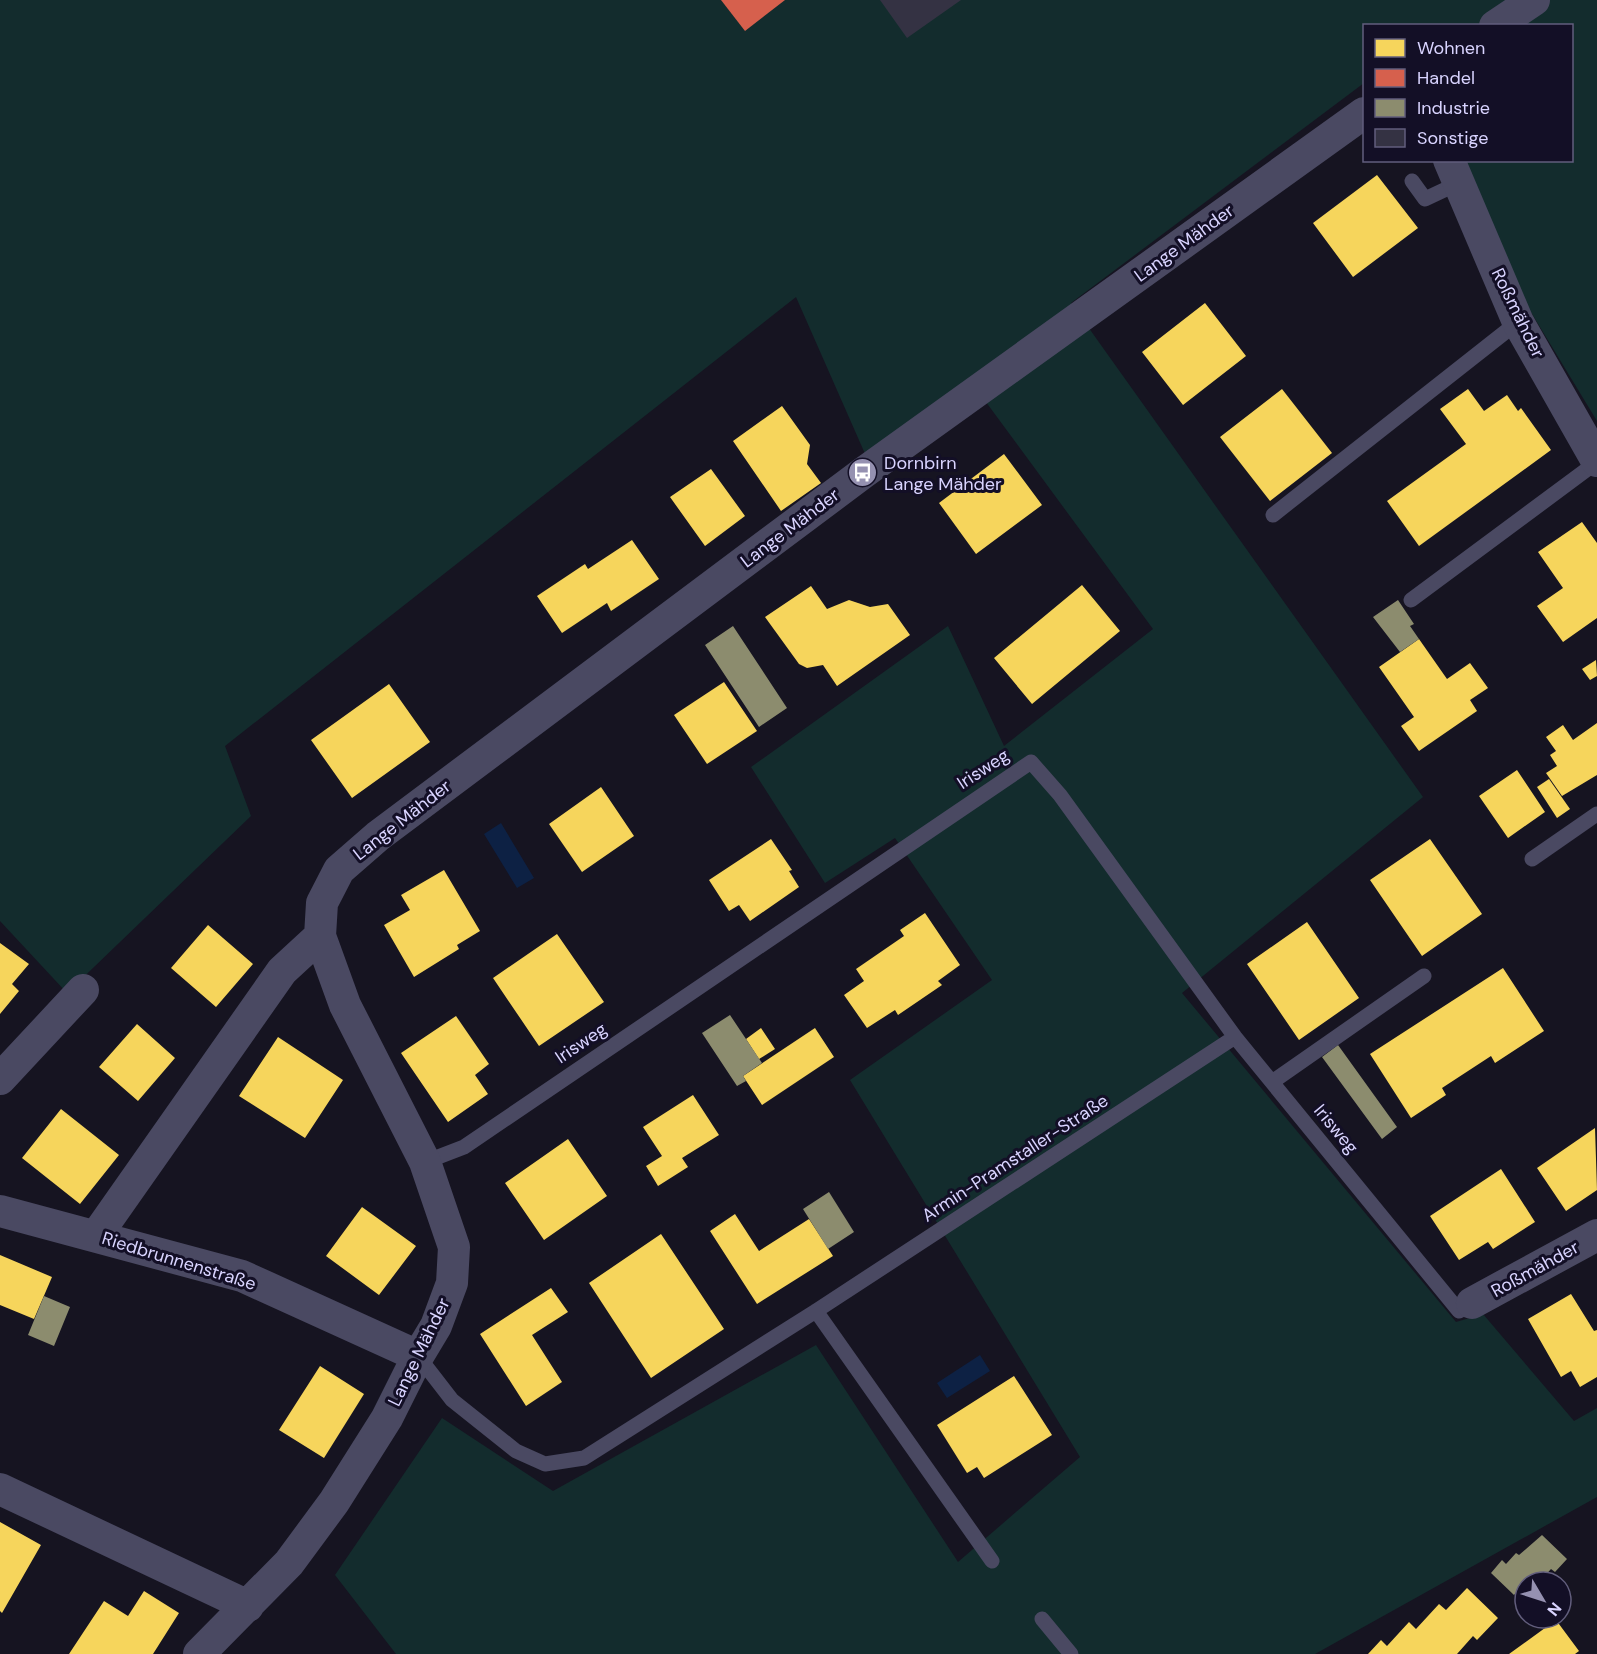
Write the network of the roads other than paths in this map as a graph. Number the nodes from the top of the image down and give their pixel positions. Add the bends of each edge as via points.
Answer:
1 (1534, 0) edge
2 (1498, 24) edge
3 (1363, 114) edge
4 (1454, 172) edge
5 (1412, 181) dead end
6 (1518, 322) junction
7 (1597, 461) edge
8 (1273, 515) dead end
9 (1411, 600) dead end
10 (1597, 814) edge
11 (1532, 859) dead end
12 (320, 936) junction
13 (1424, 976) dead end
14 (83, 990) dead end
15 (1235, 1037) junction
16 (0, 1078) edge
17 (1272, 1083) junction
18 (425, 1162) junction
19 (0, 1211) edge
20 (1597, 1235) edge
21 (96, 1236) junction
22 (1472, 1303) joint
23 (816, 1311) junction
24 (418, 1356) junction
25 (0, 1489) edge
26 (992, 1562) dead end
27 (248, 1606) junction
28 (1042, 1619) dead end
29 (199, 1654) edge
30 (1071, 1654) edge

1 - 2 street
3 - 12 street, Lange Mähder via 863,473 378,836 339,870 322,903
4 - 5 lane via 1425,199
4 - 6 street, Roßmähder
6 - 7 street, Roßmähder
6 - 8 lane
7 - 9 lane
10 - 11 lane
12 - 18 street, Lange Mähder via 345,1005
12 - 21 street via 282,971
13 - 17 lane
14 - 16 street
15 - 17 lane, Irisweg
15 - 18 lane, Irisweg via 1060,795 1031,762 464,1147
15 - 23 lane, Armin-Pramstaller-Straße
17 - 22 lane, Irisweg via 1459,1311
18 - 24 street, Lange Mähder via 454,1246 452,1283 436,1326
19 - 21 street, Riedbrunnenstraße
20 - 22 street, Roßmähder
21 - 24 street, Riedbrunnenstraße via 242,1276
23 - 24 lane, Armin-Pramstaller-Straße via 584,1458 545,1464 516,1451 452,1400
23 - 26 lane
24 - 27 street, Lange Mähder via 387,1418 334,1502 289,1563
25 - 27 street
27 - 29 street, Lange Mähder
28 - 30 lane

